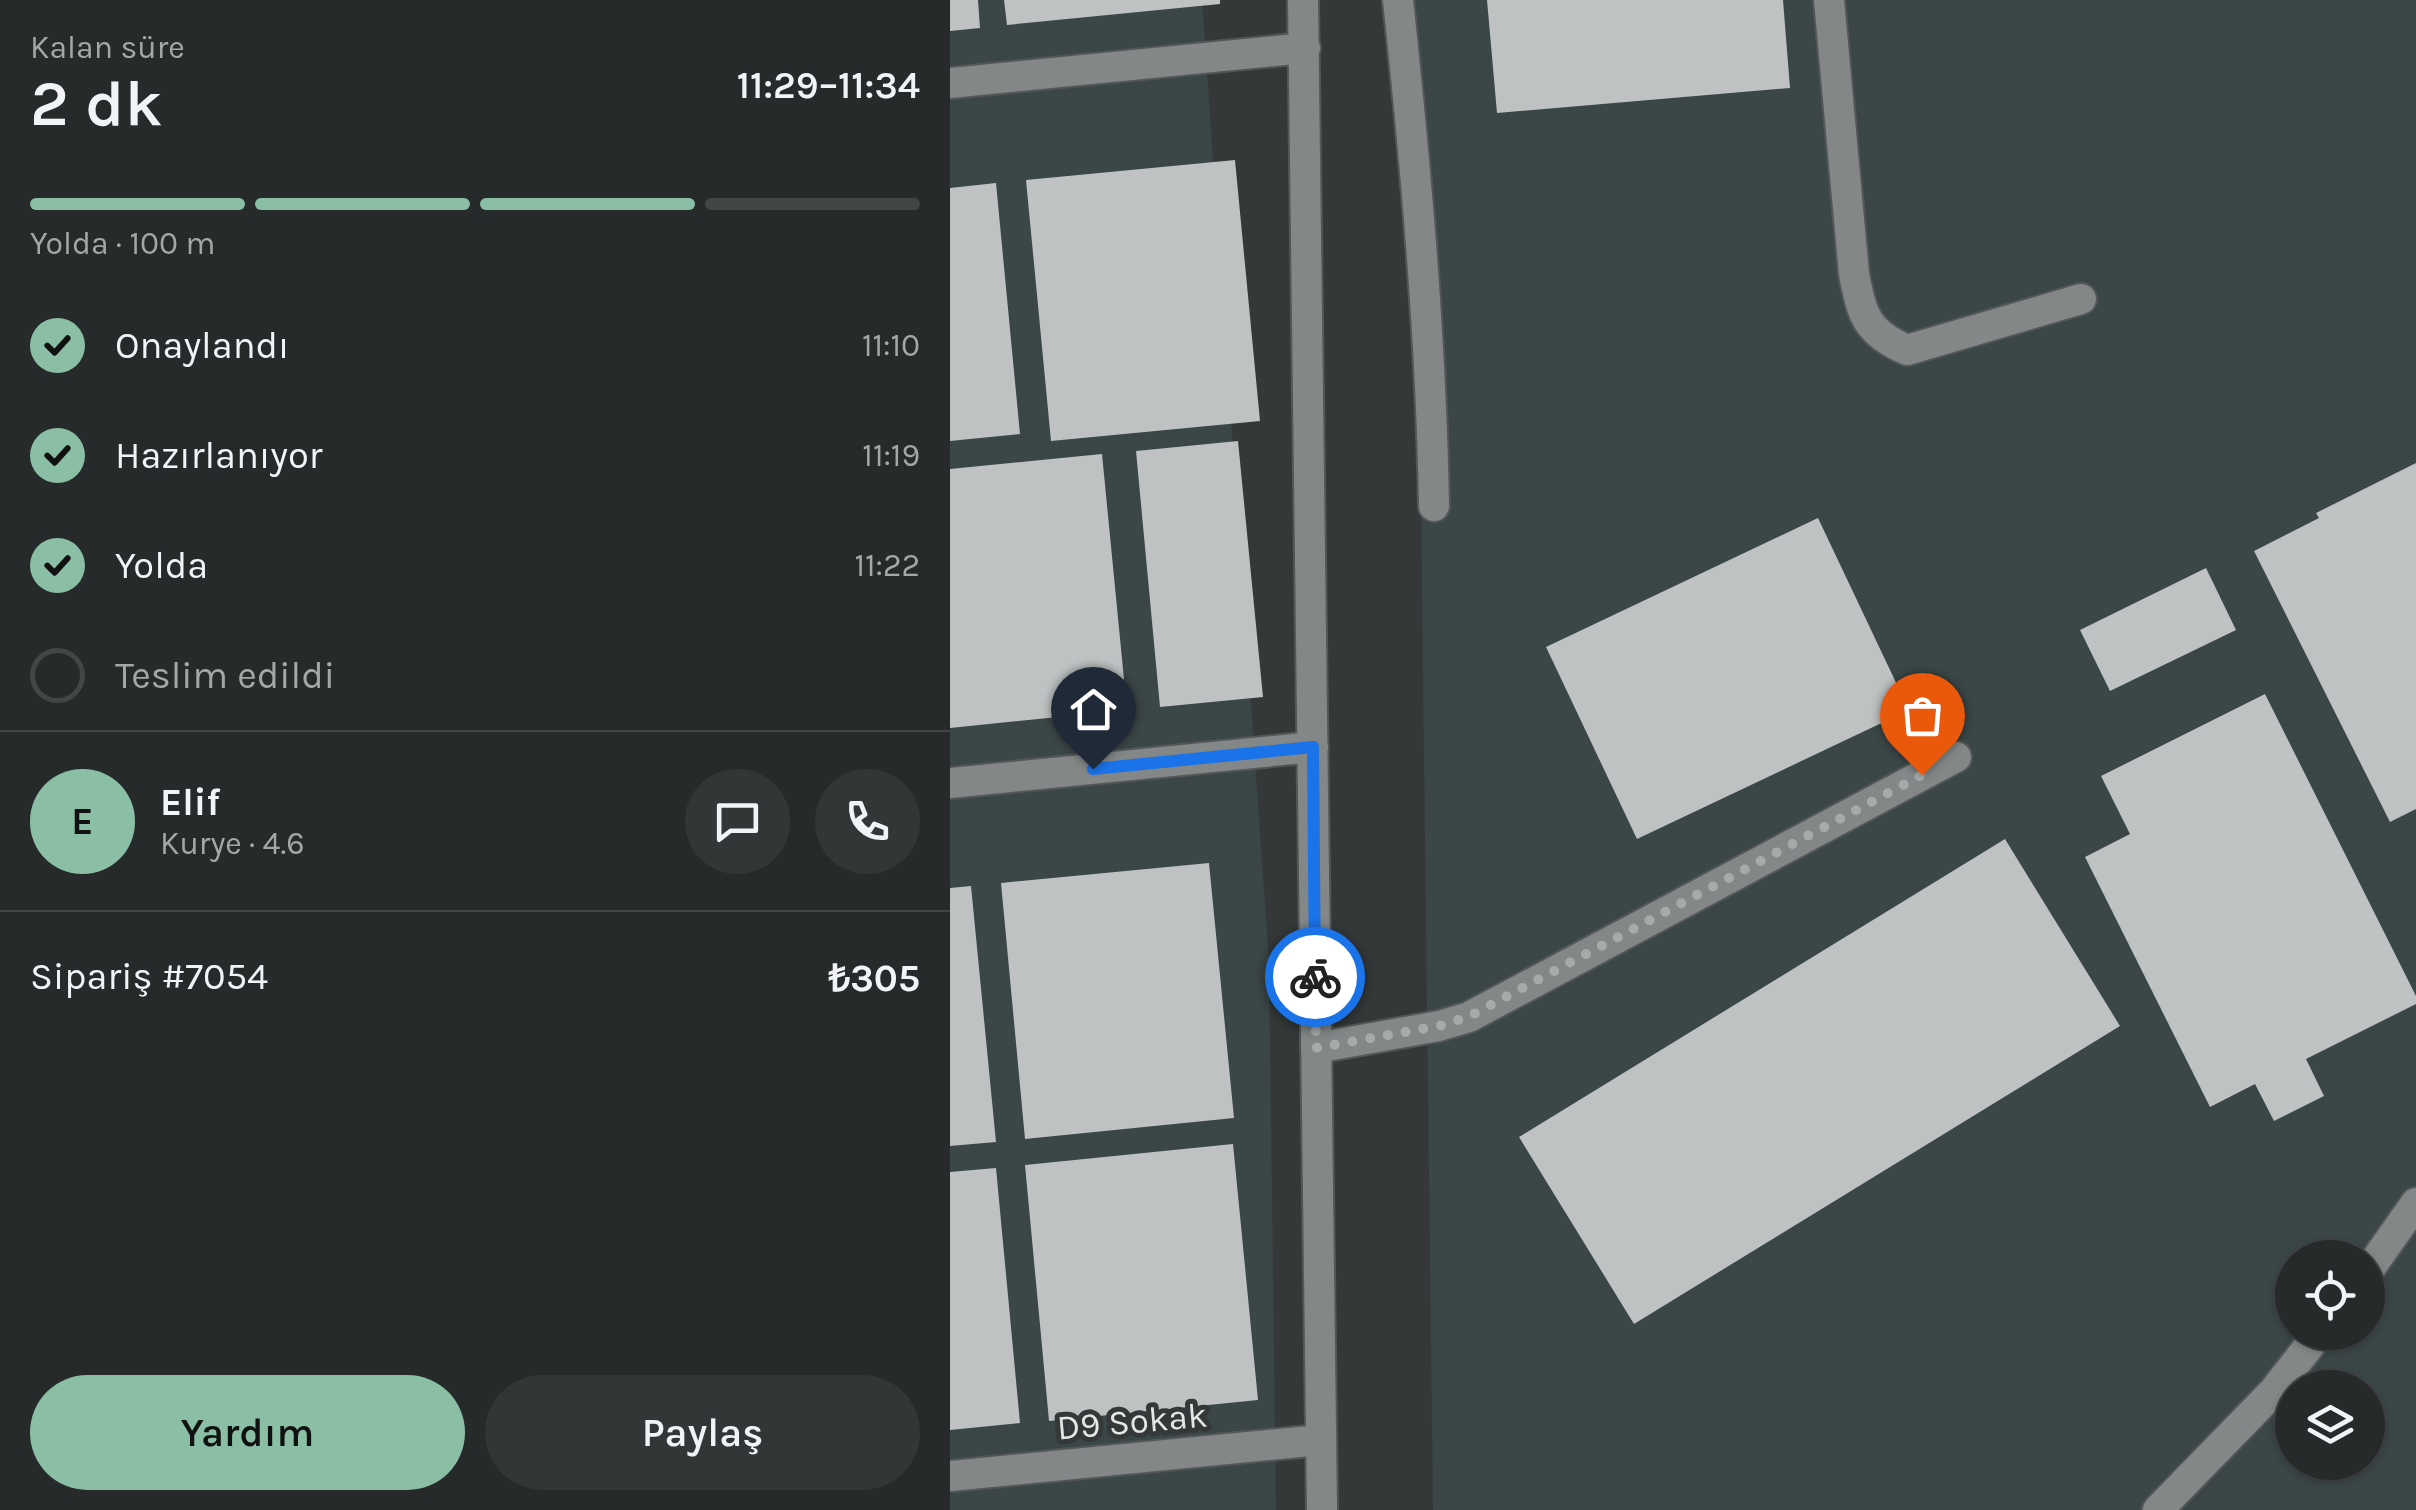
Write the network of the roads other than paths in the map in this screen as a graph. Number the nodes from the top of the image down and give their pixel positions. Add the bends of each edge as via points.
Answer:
1 (1303, 0) edge
2 (1398, 0) edge
3 (1830, 0) edge
4 (1304, 48) junction
5 (950, 83) edge
6 (2081, 299) dead end
7 (1434, 506) dead end
8 (1313, 747) junction
9 (1956, 757) dead end
10 (950, 783) edge
11 (1316, 1048) junction
12 (2416, 1203) edge
13 (2385, 1246) edge
14 (2306, 1350) edge
15 (1320, 1440) junction
16 (950, 1476) edge
17 (1322, 1510) edge
18 (2158, 1510) edge

1 - 4 street
2 - 7 street via 1432,376
3 - 6 street via 1854,274 1871,327 1907,350
4 - 5 street
4 - 8 street
8 - 10 street
8 - 11 street
9 - 11 street via 1468,1017
11 - 15 street
12 - 13 street
14 - 18 street
15 - 16 street, D9 Sokak
15 - 17 street

